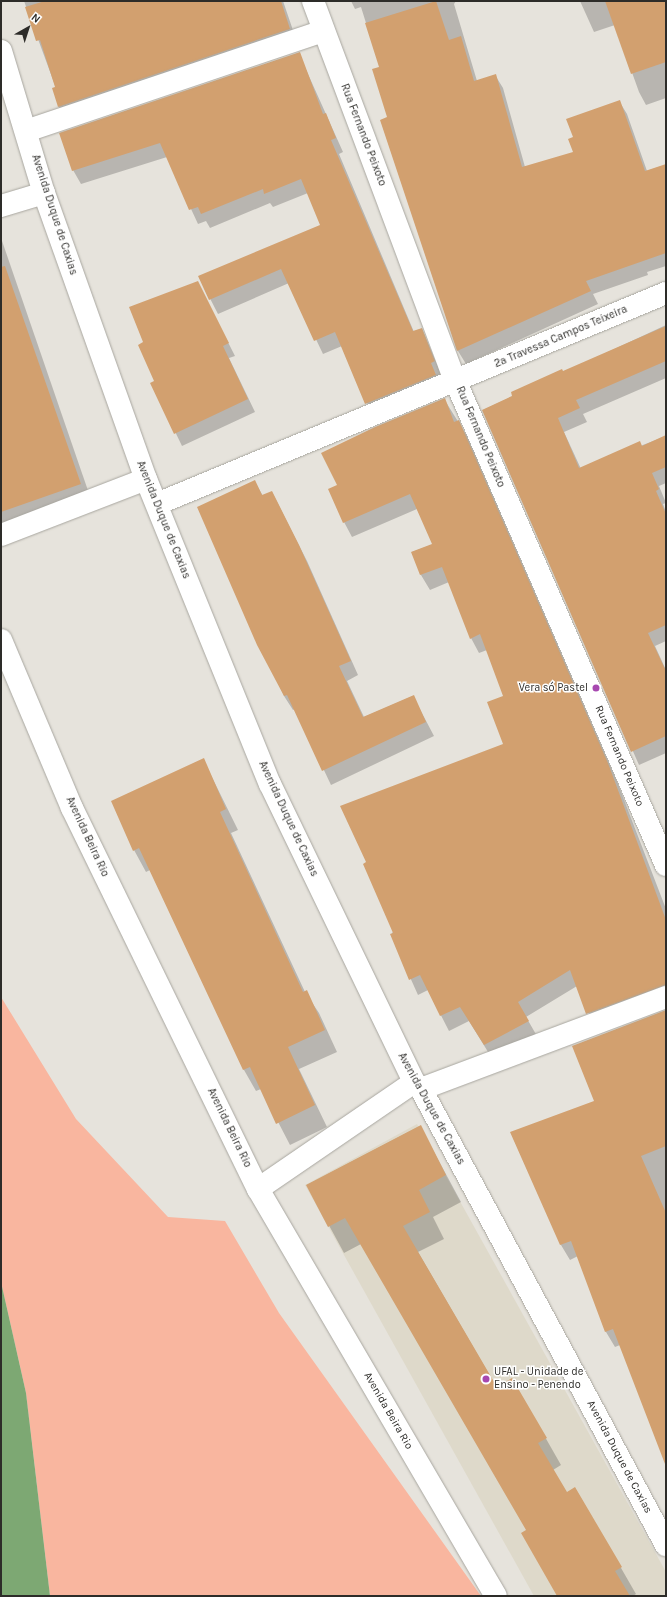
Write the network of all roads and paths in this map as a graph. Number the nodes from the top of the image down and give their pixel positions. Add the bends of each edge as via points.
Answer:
1 (313, 1) edge
2 (324, 31) junction
3 (1, 51) edge
4 (26, 131) junction
5 (44, 193) junction
6 (1, 206) edge
7 (666, 293) edge
8 (456, 380) junction
9 (146, 479) junction
10 (157, 504) junction
11 (1, 535) edge
12 (1, 640) edge
13 (666, 865) edge
14 (666, 998) edge
15 (418, 1085) junction
16 (258, 1189) junction
17 (666, 1546) edge
18 (496, 1596) edge

1 - 2 main road, Rua Fernando Peixoto
2 - 4 main road
2 - 8 main road, Rua Fernando Peixoto
3 - 4 main road, Avenida Duque de Caxias
4 - 5 main road, Avenida Duque de Caxias
5 - 6 main road
5 - 9 main road, Avenida Duque de Caxias
7 - 8 main road, 2ª Travessa Campos Teixeira
8 - 10 main road, 2ª Travessa Campos Teixeira
8 - 13 main road, Rua Fernando Peixoto
9 - 10 main road, Avenida Duque de Caxias
9 - 11 main road
10 - 15 main road, Avenida Duque de Caxias via 270,784
12 - 16 main road, Avenida Beira Rio via 72,808
14 - 15 main road
15 - 16 main road
15 - 17 main road, Avenida Duque de Caxias
16 - 18 main road, Avenida Beira Rio

